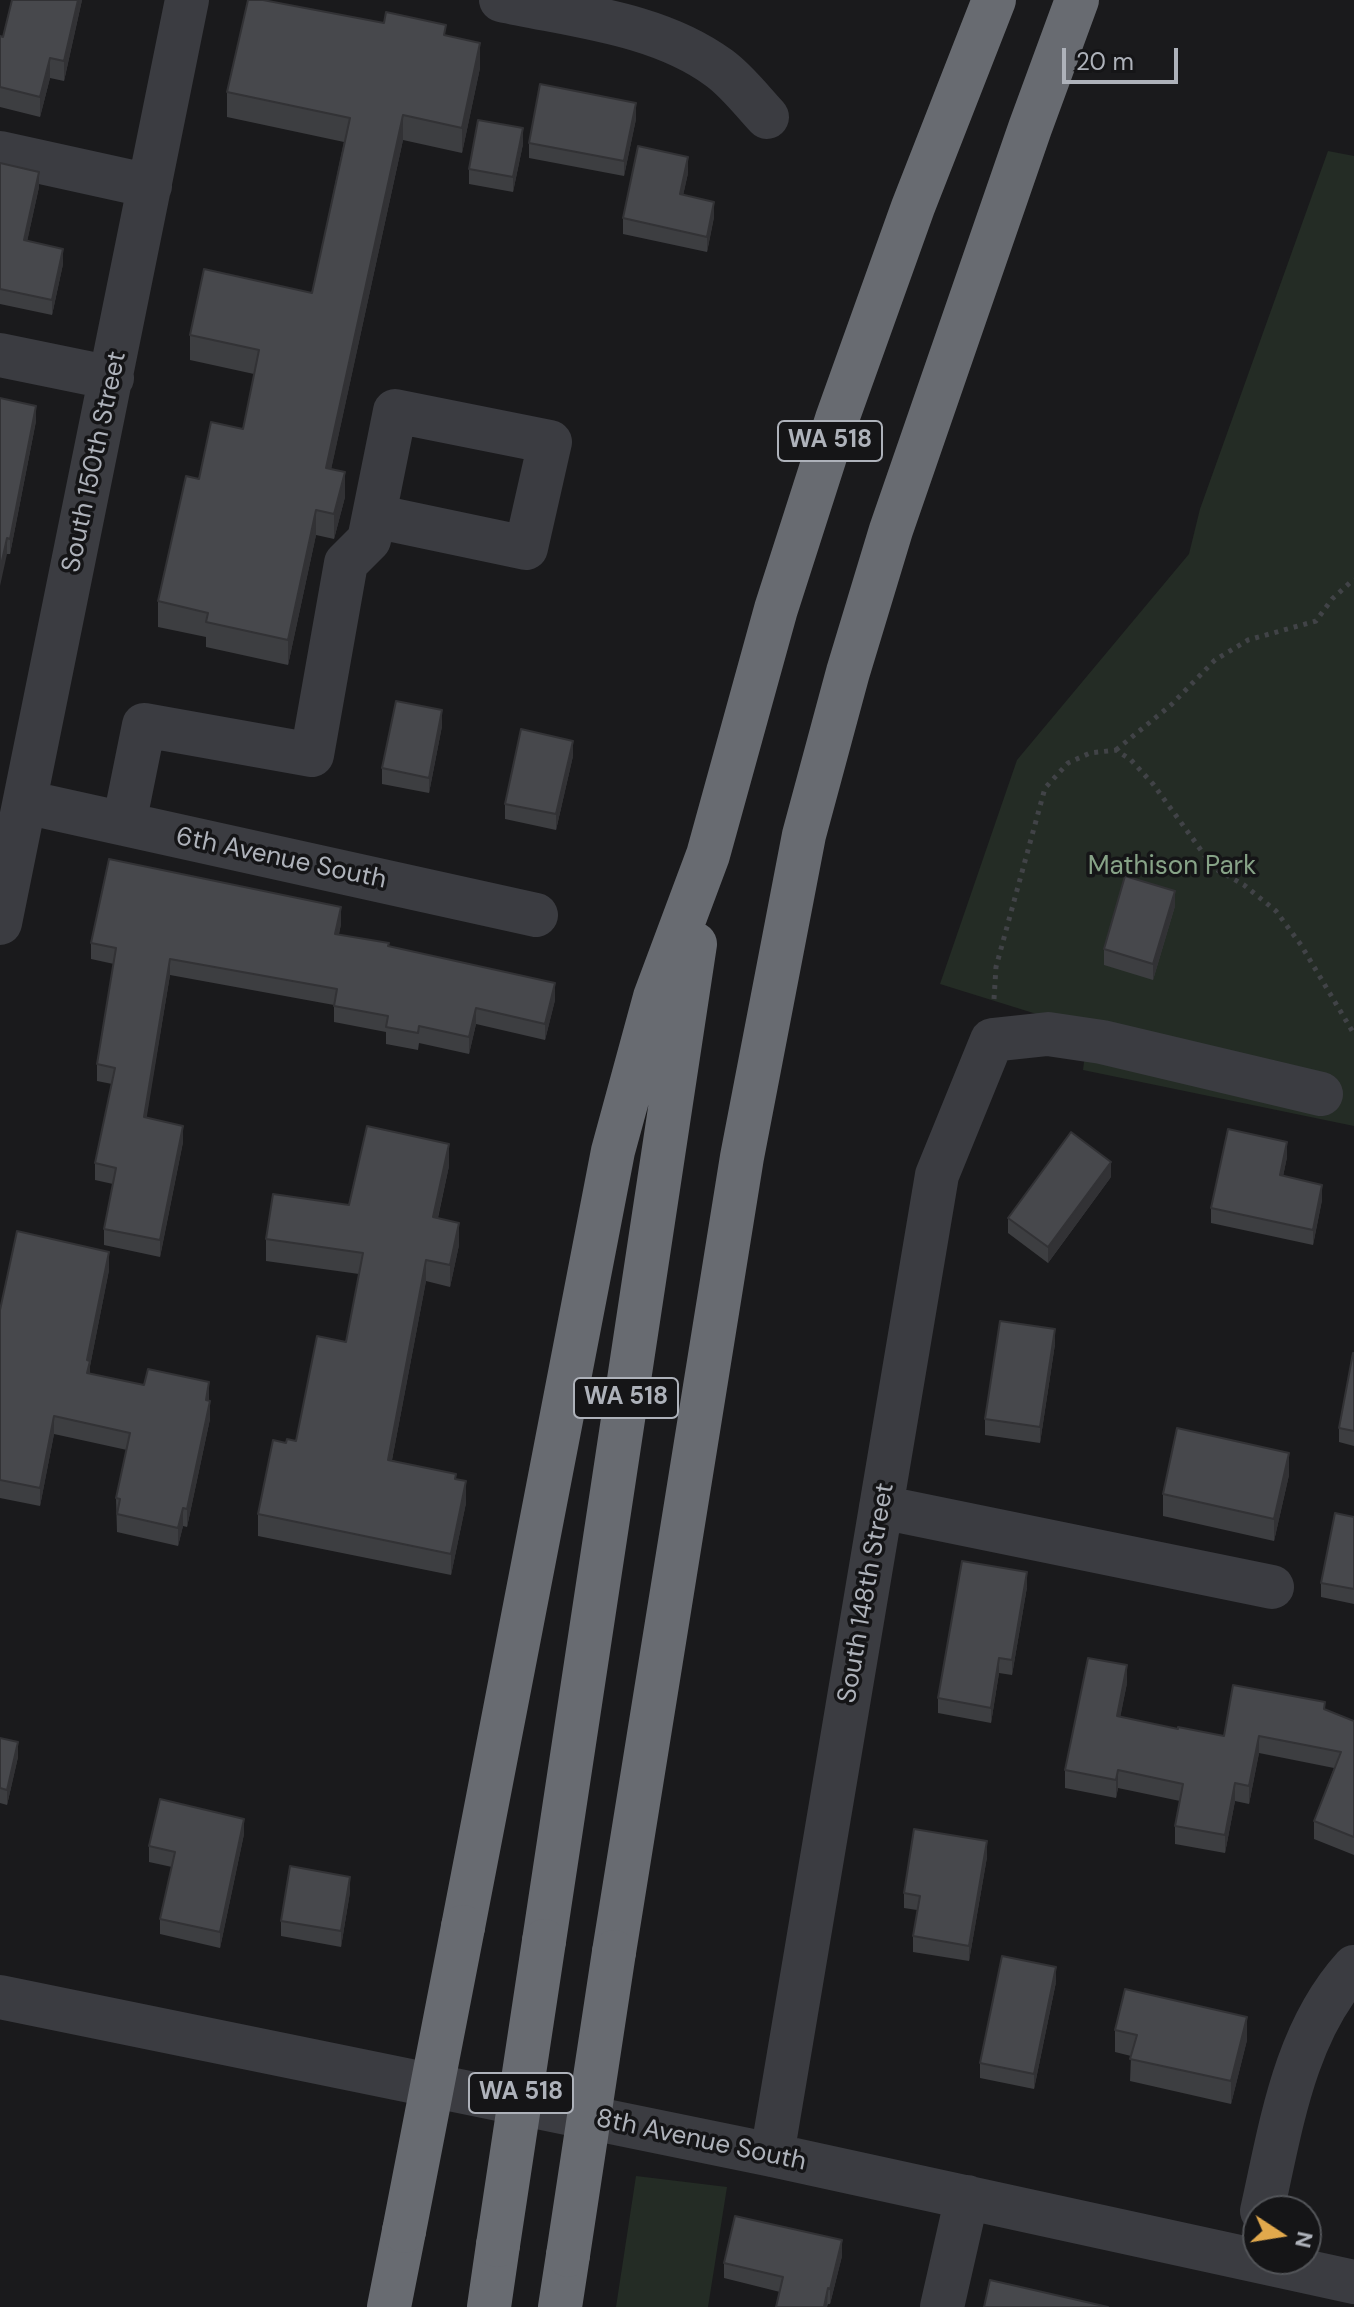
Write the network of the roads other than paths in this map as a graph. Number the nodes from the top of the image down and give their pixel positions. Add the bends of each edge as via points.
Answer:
1 (187, 0) edge
2 (501, 0) edge
3 (1077, 0) edge
4 (1097, 0) edge
5 (986, 12) edge
6 (767, 117) dead end
7 (1030, 128) junction
8 (0, 153) edge
9 (150, 186) junction
10 (0, 355) edge
11 (112, 378) junction
12 (374, 516) dead end
13 (25, 802) junction
14 (124, 824) junction
15 (708, 855) junction
16 (536, 915) dead end
17 (0, 923) edge
18 (1321, 1094) dead end
19 (881, 1507) junction
20 (1272, 1587) dead end
21 (1354, 1967) edge
22 (0, 1997) edge
23 (772, 2155) junction
24 (1266, 2195) edge
25 (967, 2197) junction
26 (1242, 2243) edge
27 (1322, 2270) edge
28 (1354, 2282) edge
29 (389, 2307) edge
30 (489, 2307) edge
31 (560, 2307) edge
32 (942, 2307) edge

1 - 9 street, South 150th Street
2 - 6 street via 643,31 679,45 721,69
3 - 7 highway, WA 518
4 - 7 highway
5 - 15 highway, WA 518 via 837,419 776,609
7 - 31 highway, WA 518, bridge via 891,530 804,835 742,1157
8 - 9 street
9 - 11 street, South 150th Street
10 - 11 street
11 - 13 street, South 150th Street
12 - 14 street via 369,540 346,563 312,755 144,725
13 - 14 street, 6th Avenue South
13 - 17 street, South 150th Street
14 - 16 street, 6th Avenue South
15 - 29 highway, bridge via 655,997 613,1151
15 - 30 highway, WA 518, bridge
18 - 19 street, South 148th Street via 1102,1042 1048,1034 992,1040 937,1175
19 - 20 street
19 - 23 street, South 148th Street
21 - 24 street via 1330,1995 1308,2040 1287,2099
22 - 23 street, 8th Avenue South
23 - 25 street, 8th Avenue South
25 - 26 street, 8th Avenue South
25 - 32 street
27 - 28 street, 8th Avenue South

